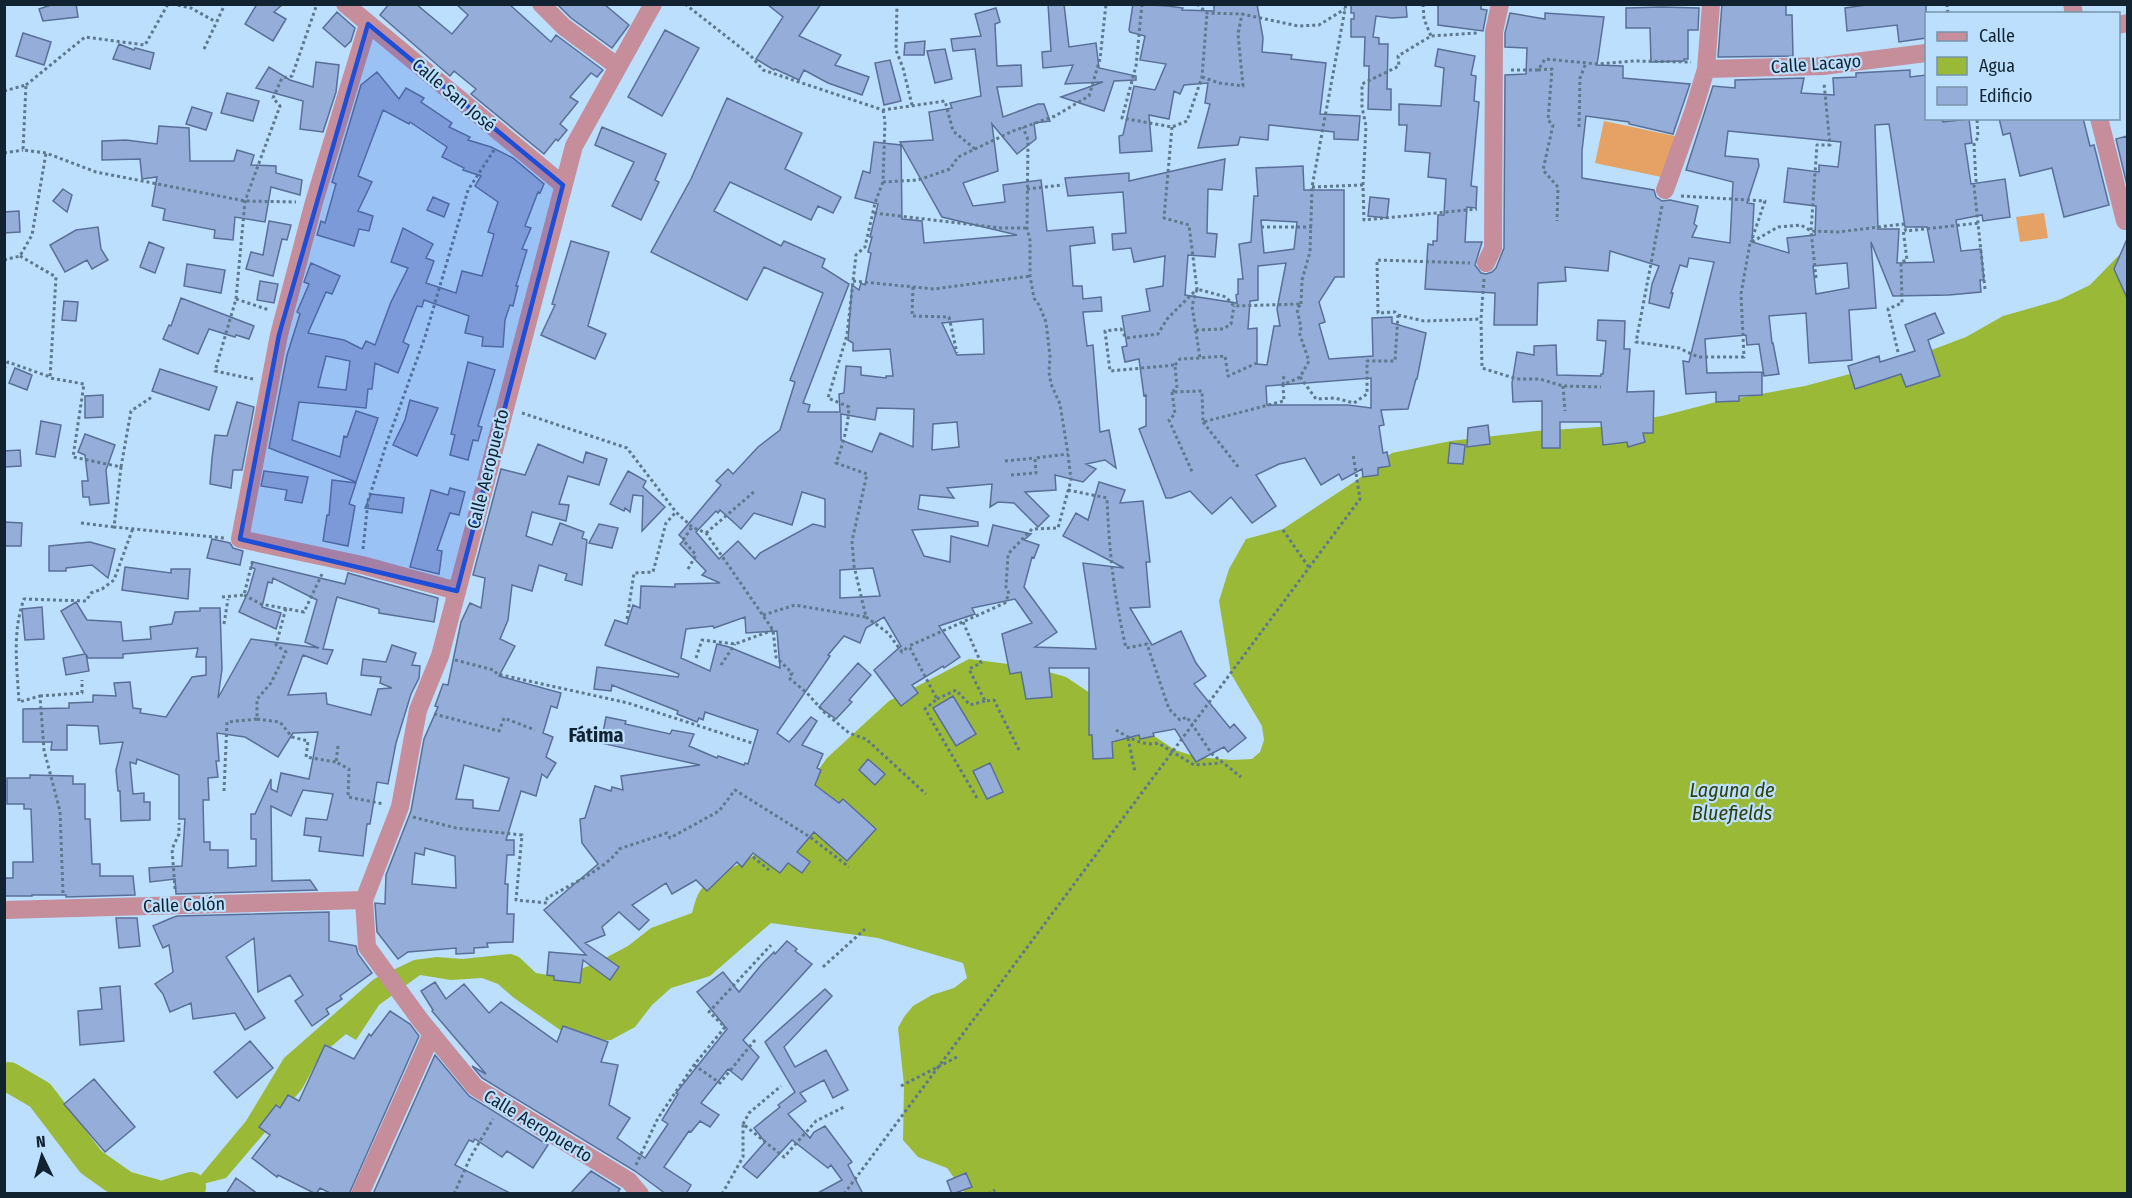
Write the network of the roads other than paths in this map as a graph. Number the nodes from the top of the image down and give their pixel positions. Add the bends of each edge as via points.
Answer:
1 (345, 4) edge
2 (541, 4) edge
3 (653, 4) edge
4 (1500, 4) edge
5 (1711, 4) edge
6 (368, 24) junction
7 (1925, 53) edge
8 (1706, 65) junction
9 (617, 66) junction
10 (2100, 120) edge
11 (563, 186) junction
12 (1664, 193) road end
13 (2125, 221) dead end
14 (1486, 263) road end
15 (457, 591) junction
16 (364, 900) junction
17 (4, 909) edge
18 (426, 1028) junction
19 (634, 1187) edge
20 (360, 1194) edge

1 - 6 street, Calle San José
2 - 9 street via 564,27
3 - 9 street, Calle Aeropuerto
4 - 14 street via 1494,32 1493,248
5 - 8 street
6 - 11 street, Calle San José
6 - 15 street via 314,202 285,315 270,382 248,541 362,565
7 - 8 street, Calle Lacayo via 1823,66
8 - 12 street
9 - 11 street, Calle Aeropuerto via 574,146
10 - 13 street
11 - 15 street, Calle Aeropuerto
15 - 16 street, Calle Aeropuerto via 440,656 418,710 399,810
16 - 17 street, Calle Colón
16 - 18 street, Calle Aeropuerto via 367,947
18 - 19 street, Calle Aeropuerto via 475,1087
18 - 20 street

